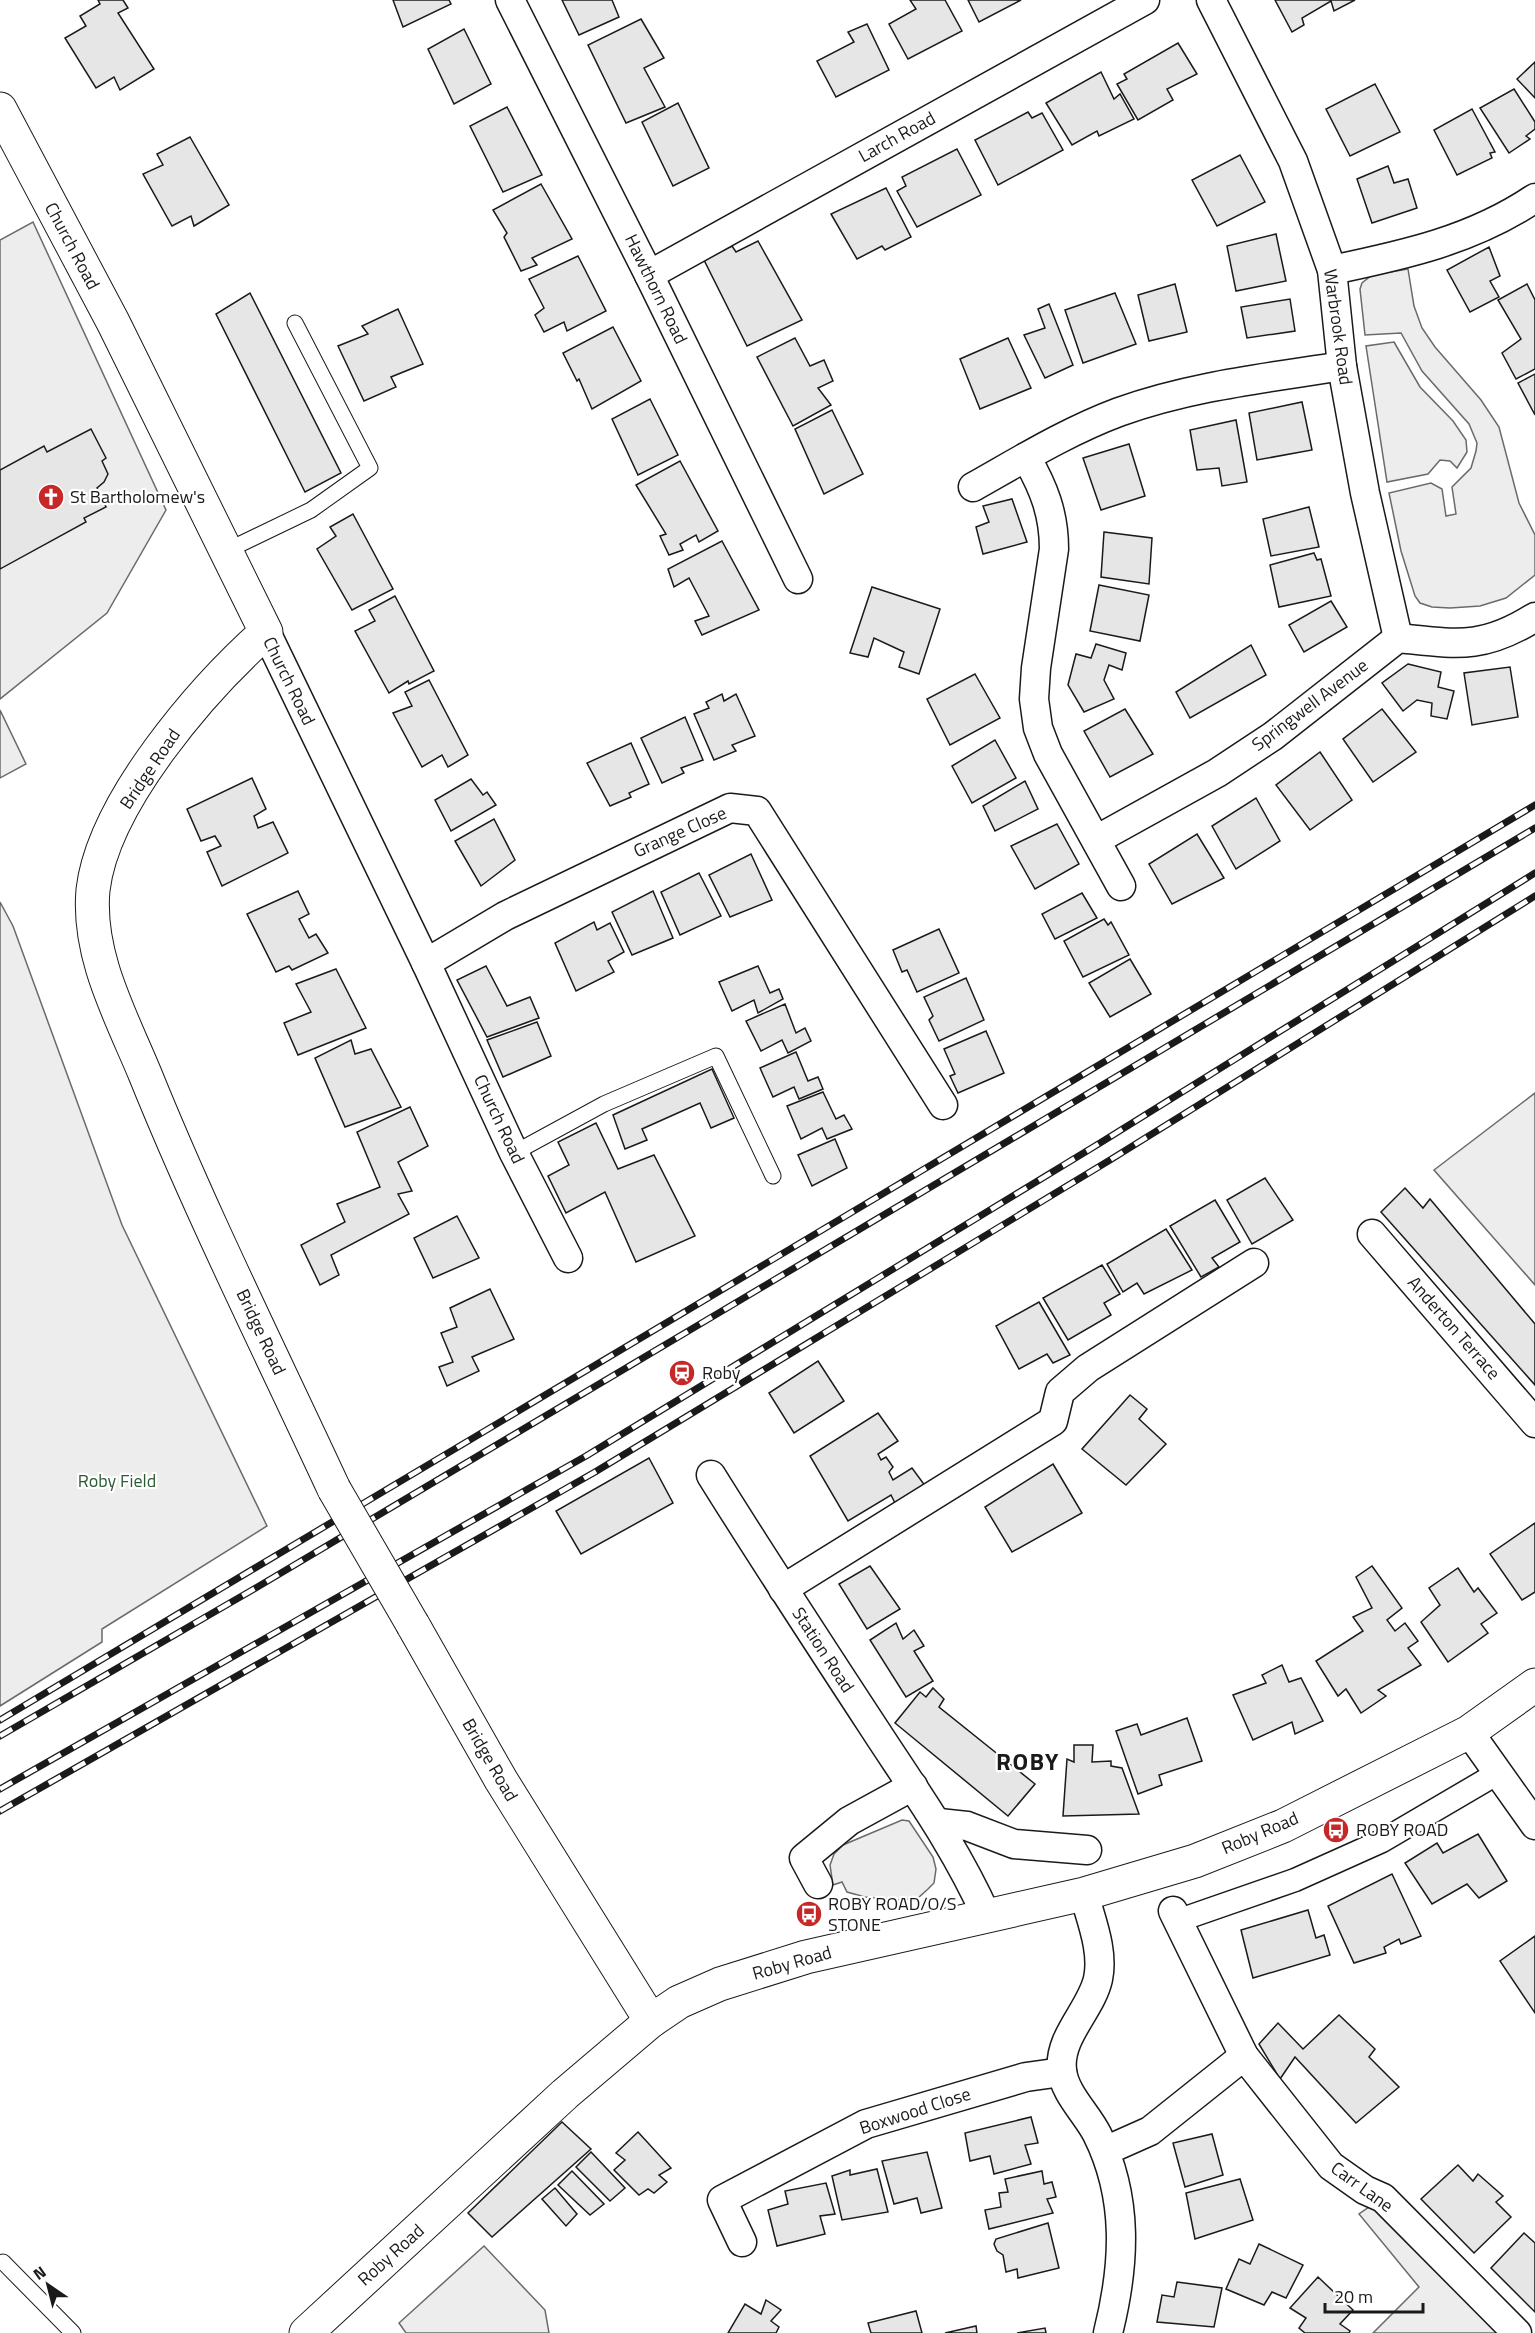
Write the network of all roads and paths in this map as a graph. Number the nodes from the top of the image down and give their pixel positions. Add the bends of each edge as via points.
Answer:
1 (510, 0) edge
2 (1144, 0) edge
3 (1211, 0) edge
4 (0, 110) edge
5 (1535, 198) edge
6 (1332, 270) junction
7 (649, 275) junction
8 (295, 323) dead end
9 (1342, 366) junction
10 (1026, 458) junction
11 (973, 487) dead end
12 (226, 551) junction
13 (798, 579) dead end
14 (1535, 617) edge
15 (266, 632) junction
16 (1398, 638) junction
17 (1096, 840) junction
18 (1121, 886) dead end
19 (426, 963) junction
20 (943, 1105) dead end
21 (514, 1153) junction
22 (773, 1176) dead end
23 (1372, 1234) dead end
24 (568, 1258) dead end
25 (1254, 1263) dead end
26 (1535, 1423) edge
27 (711, 1475) dead end
28 (783, 1589) junction
29 (1535, 1685) edge
30 (1469, 1732) junction
31 (1498, 1773) junction
32 (913, 1786) junction
33 (939, 1823) junction
34 (1535, 1825) edge
35 (1087, 1851) dead end
36 (818, 1884) dead end
37 (1084, 1894) junction
38 (986, 1915) junction
39 (1175, 1916) joint
40 (651, 2021) junction
41 (1244, 2056) junction
42 (1062, 2072) junction
43 (1106, 2151) junction
44 (742, 2241) dead end
45 (3, 2262) dead end
46 (73, 2333) edge
47 (306, 2333) edge
48 (1108, 2333) edge
49 (1517, 2333) edge

1 - 7 street, Hawthorn Road
2 - 7 street, Larch Road
3 - 6 street, Warbrook Road via 1293,161
4 - 12 street, Church Road via 113,322
5 - 6 street via 1447,243
6 - 9 street, Warbrook Road
7 - 13 street, Hawthorn Road
8 - 12 lane via 370,468 311,510
9 - 10 street via 1194,390 1156,400 1077,429
9 - 16 street, Warbrook Road via 1365,493
10 - 11 street
10 - 17 street via 1041,483 1054,525 1034,699 1038,728 1048,754
12 - 15 street, Church Road
14 - 16 street via 1505,635 1480,642
15 - 19 street, Church Road
15 - 40 street, Bridge Road, bridge via 187,716 127,797 99,864 94,887 93,926 103,972 170,1135 334,1489 501,1780
16 - 17 street, Springwell Avenue via 1273,736 1217,773
17 - 18 street
19 - 20 street, Grange Close via 505,916 730,808 757,811
19 - 21 street, Church Road
21 - 22 lane via 604,1104 716,1056
21 - 24 street, Church Road
23 - 26 street, Anderton Terrace
25 - 28 street via 1088,1368 1060,1392 1053,1421
27 - 28 street, Station Road
28 - 32 street, Station Road
29 - 30 street, Roby Road
30 - 31 street
30 - 37 street, Roby Road via 1283,1826 1195,1861
31 - 34 street
31 - 39 street via 1382,1841 1295,1880
32 - 33 street, Station Road
32 - 36 street via 849,1821 804,1858
33 - 35 street via 967,1826 1014,1844
33 - 38 street, Station Road
37 - 38 street, Roby Road
37 - 42 street via 1098,1949 1099,1978 1063,2052
38 - 40 street, Roby Road via 806,1957 720,1984 680,2002
39 - 41 street, Carr Lane
40 - 47 street, Roby Road via 565,2094
41 - 43 street via 1150,2131
41 - 49 street, Carr Lane via 1331,2166 1383,2198
42 - 43 street
42 - 44 street, Boxwood Close via 1026,2077 866,2124 783,2167 722,2200
43 - 48 street via 1119,2198 1123,2245 1118,2293
45 - 46 lane

